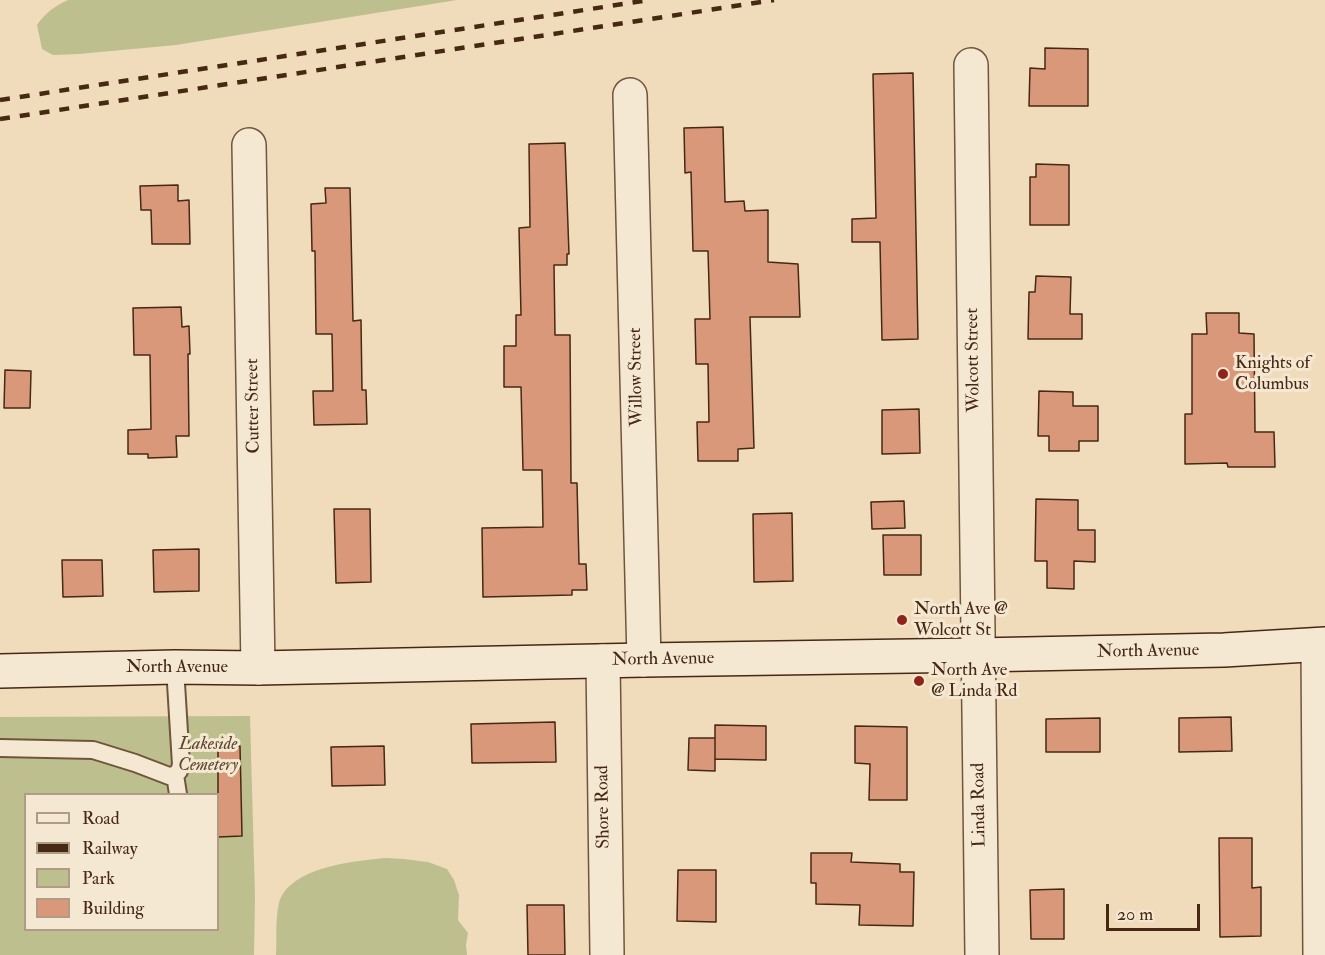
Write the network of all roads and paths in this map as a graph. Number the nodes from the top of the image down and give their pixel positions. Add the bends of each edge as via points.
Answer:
1 (971, 64) dead end
2 (630, 95) dead end
3 (249, 145) dead end
4 (1322, 644) edge
5 (978, 655) junction
6 (644, 660) junction
7 (603, 661) junction
8 (175, 667) junction
9 (258, 668) junction
10 (0, 671) edge
11 (0, 748) edge
12 (175, 775) junction
13 (178, 793) edge
14 (607, 954) edge
15 (982, 955) edge
16 (1320, 955) edge

1 - 5 street, Wolcott Street
2 - 6 street, Willow Street
3 - 9 street, Cutter Street
4 - 5 street, North Avenue
4 - 16 street
5 - 6 street, North Avenue
5 - 15 street, Linda Road
6 - 7 street, North Avenue
7 - 9 street, North Avenue
7 - 14 street, Shore Road
8 - 9 street, North Avenue
8 - 10 street, North Avenue
8 - 12 lane via 181,765
11 - 12 lane via 93,750
12 - 13 lane

